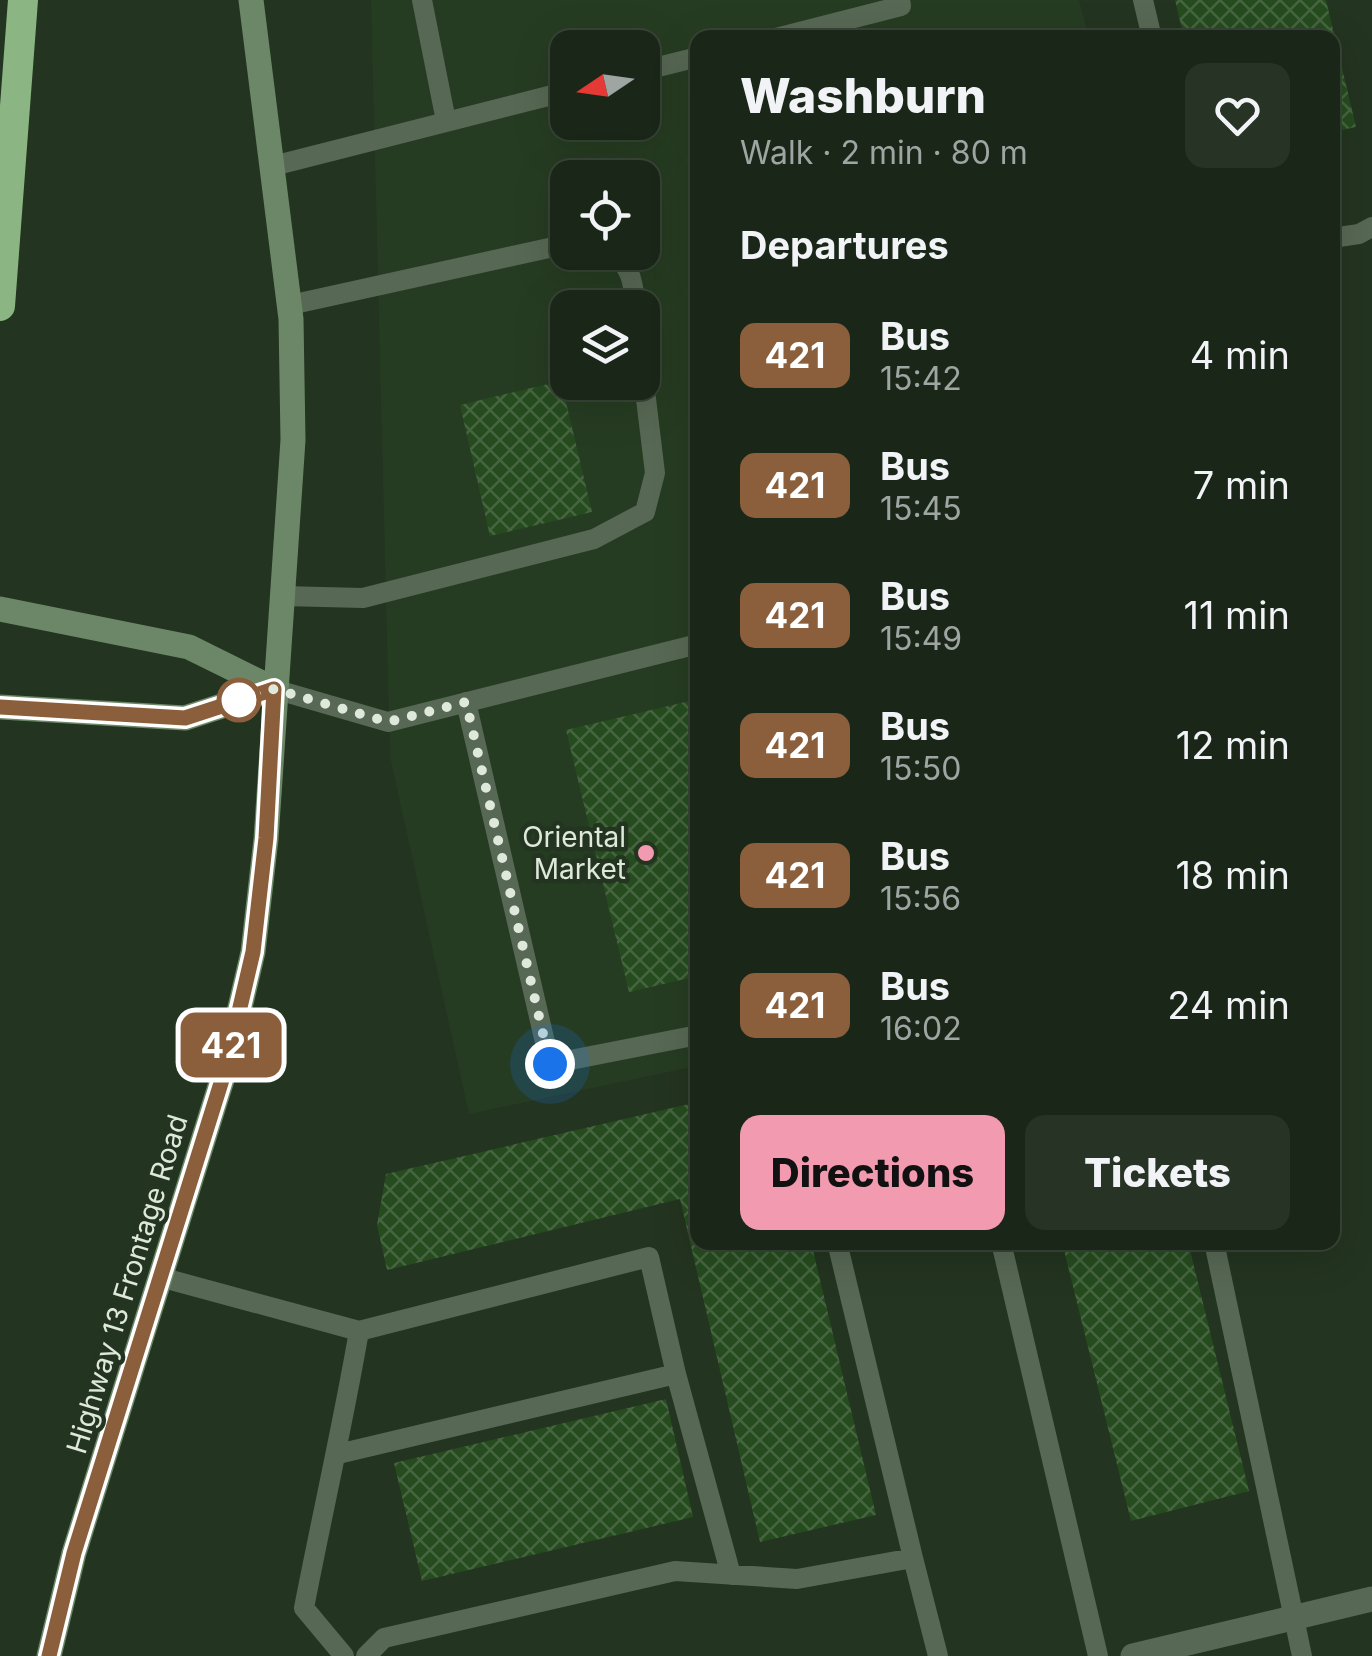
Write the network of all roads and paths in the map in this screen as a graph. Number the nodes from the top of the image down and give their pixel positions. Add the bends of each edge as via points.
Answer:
1 (23, 0) edge
2 (251, 0) edge
3 (422, 0) edge
4 (900, 0) edge
5 (1143, 0) edge
6 (807, 30) edge
7 (1150, 30) edge
8 (690, 60) edge
9 (660, 68) edge
10 (550, 95) edge
11 (446, 122) junction
12 (272, 166) junction
13 (1372, 227) edge
14 (1340, 237) edge
15 (550, 251) edge
16 (290, 305) junction
17 (0, 306) edge
18 (646, 400) edge
19 (282, 596) junction
20 (0, 609) edge
21 (690, 646) edge
22 (274, 689) junction
23 (466, 702) junction
24 (0, 707) edge
25 (690, 1037) edge
26 (839, 1250) edge
27 (1003, 1250) edge
28 (1216, 1250) edge
29 (160, 1276) junction
30 (359, 1330) junction
31 (676, 1374) junction
32 (338, 1454) junction
33 (914, 1558) junction
34 (730, 1575) junction
35 (1372, 1599) edge
36 (1294, 1618) junction
37 (49, 1656) edge
38 (344, 1656) edge
39 (366, 1656) edge
40 (938, 1656) edge
41 (1098, 1656) edge
42 (1133, 1656) edge
43 (1302, 1656) edge

1 - 17 highway
2 - 12 street, Highway 13 Frontage Road
3 - 11 lane
4 - 6 lane via 900,6
5 - 7 lane
8 - 9 lane
10 - 11 lane
11 - 12 lane
12 - 16 street, Highway 13 Frontage Road
13 - 14 lane
15 - 16 lane
16 - 19 street, Highway 13 Frontage Road via 293,440
18 - 19 lane via 655,473 645,512 594,540 363,598
19 - 22 street, Highway 13 Frontage Road
20 - 22 street via 189,646
21 - 23 lane
22 - 23 lane via 388,722
22 - 24 street via 185,718
22 - 29 street, Highway 13 Frontage Road via 253,952 226,1067
23 - 25 lane via 550,1064
26 - 33 lane
27 - 41 lane
28 - 36 lane
29 - 30 lane
29 - 37 street, Highway 13 Frontage Road
30 - 31 lane via 649,1257
30 - 32 lane
31 - 32 lane
31 - 34 lane
32 - 38 lane via 304,1608
33 - 34 lane via 798,1579
33 - 40 lane
34 - 39 lane via 675,1571 384,1638
35 - 36 street
36 - 42 street
36 - 43 lane

